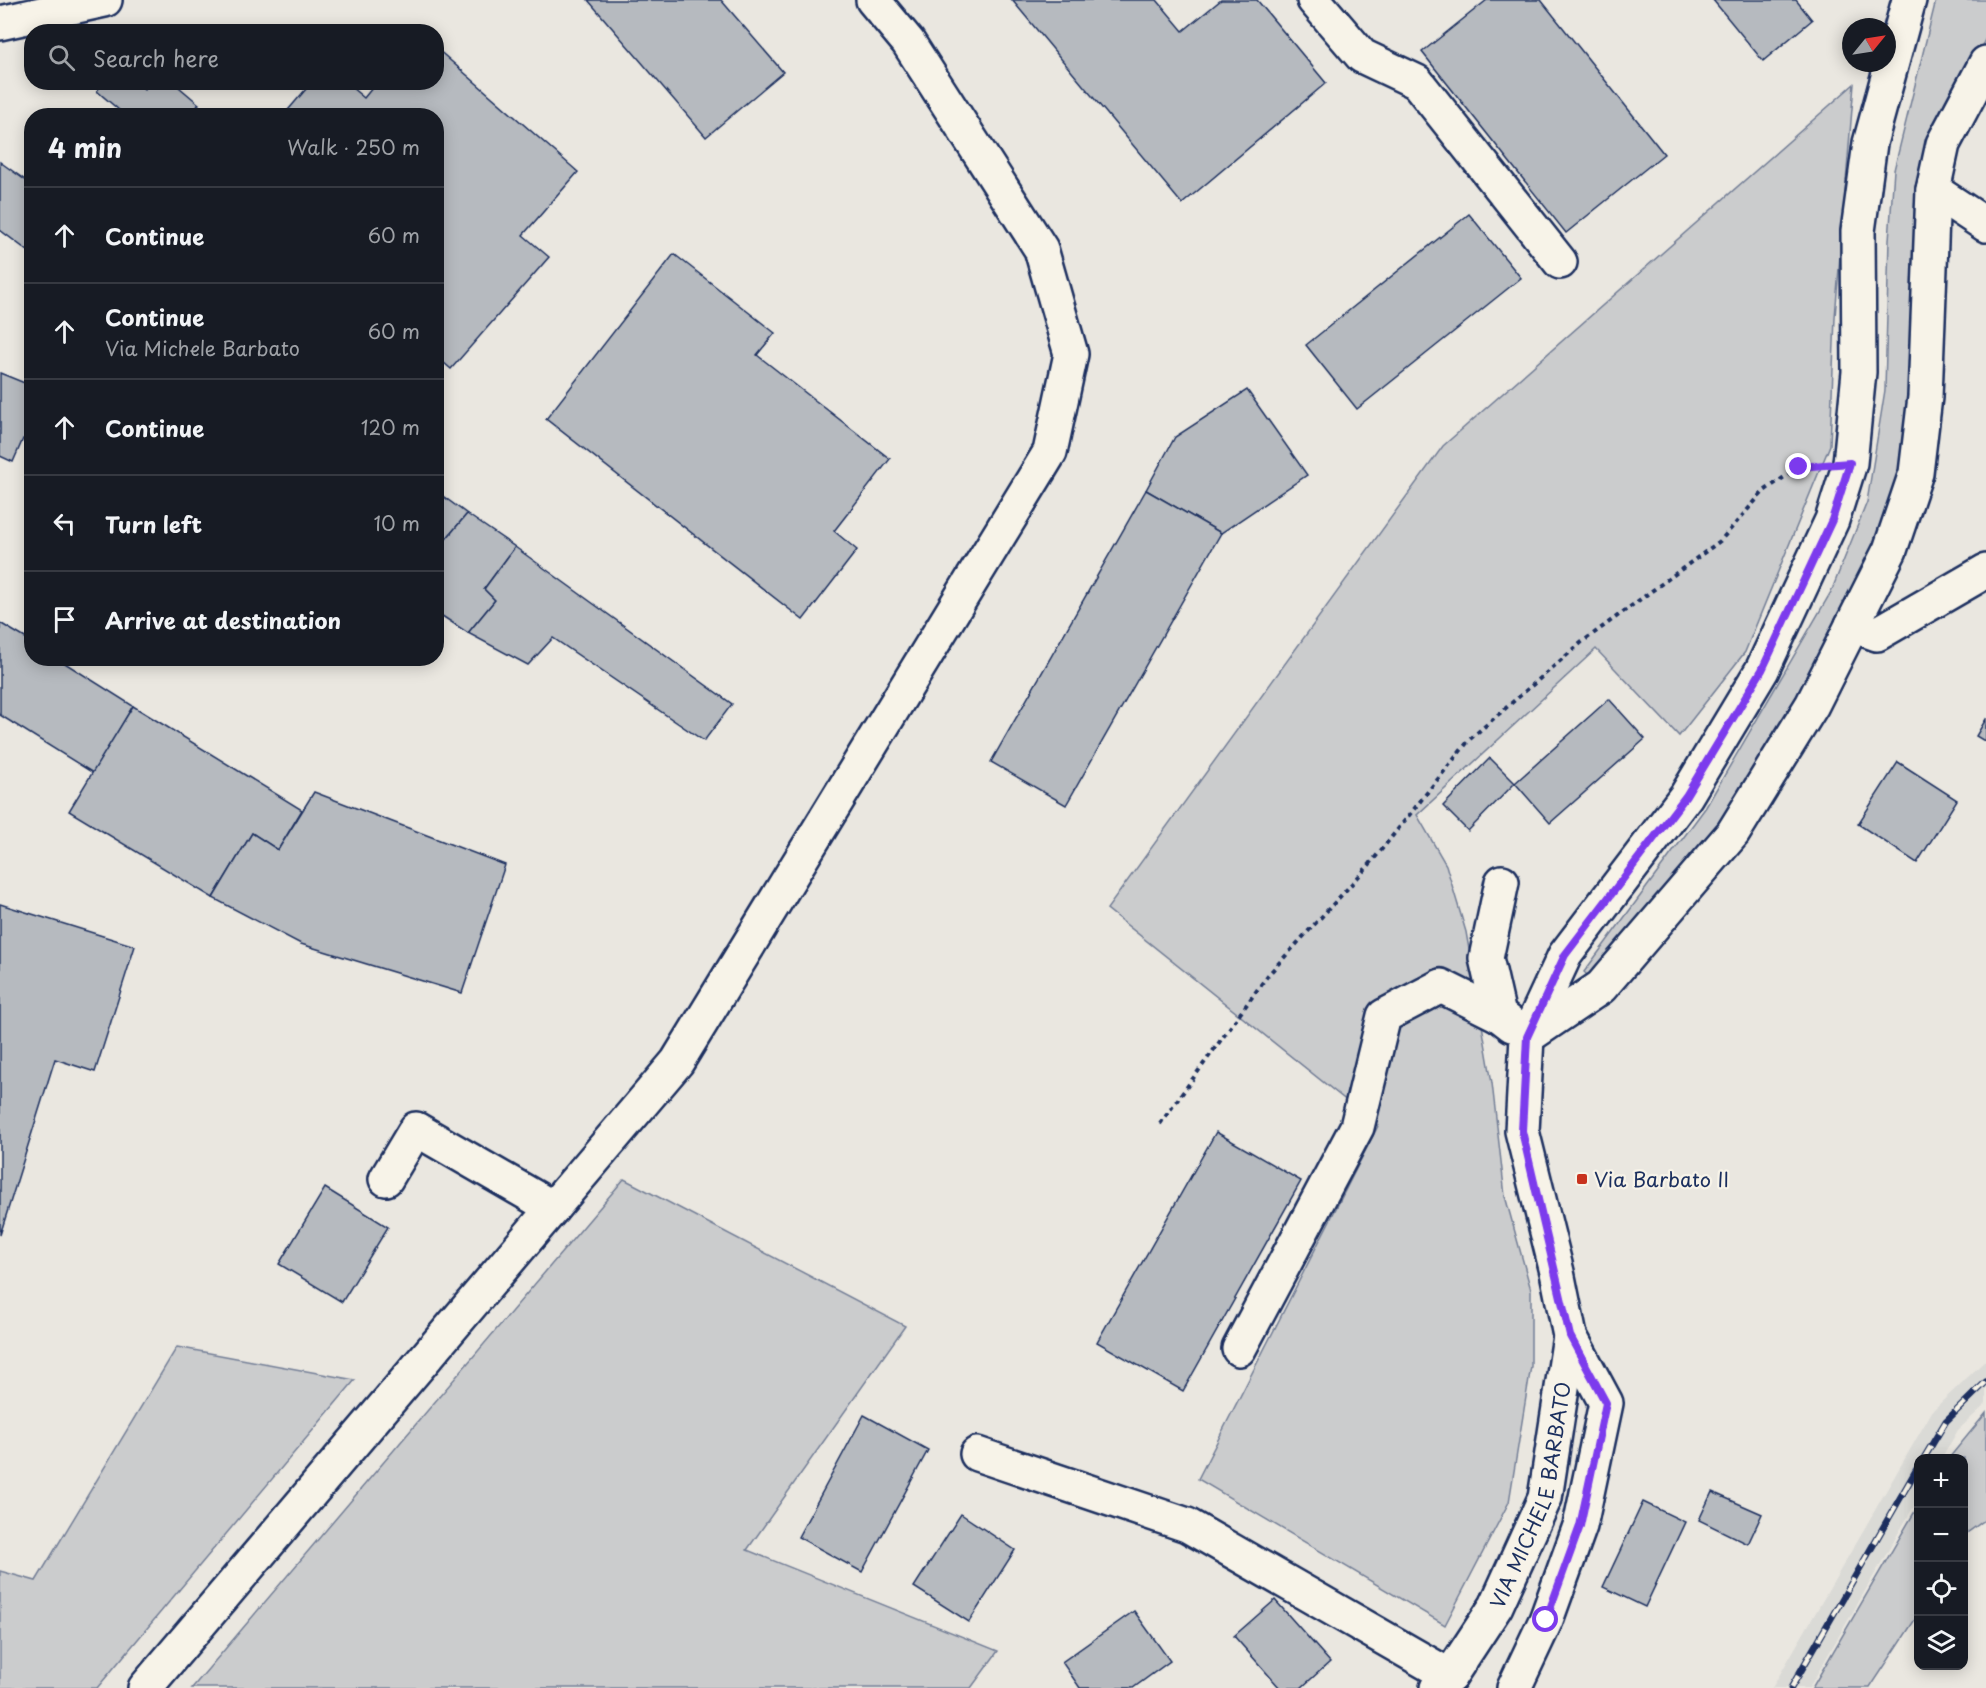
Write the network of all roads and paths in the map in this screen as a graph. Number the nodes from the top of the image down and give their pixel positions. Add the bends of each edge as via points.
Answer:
1 (105, 0) edge
2 (873, 0) edge
3 (1314, 0) edge
4 (1909, 0) edge
5 (0, 23) edge
6 (1986, 63) edge
7 (1933, 190) junction
8 (1986, 225) edge
9 (1560, 262) dead end
10 (1850, 463) junction
11 (1986, 571) edge
12 (1852, 625) junction
13 (1502, 882) dead end
14 (1498, 1015) junction
15 (1527, 1037) junction
16 (1160, 1124) dead end
17 (386, 1179) dead end
18 (553, 1208) junction
19 (1570, 1336) junction
20 (1239, 1349) dead end
21 (977, 1454) dead end
22 (1444, 1682) edge
23 (146, 1688) edge
24 (1514, 1688) edge

1 - 5 street
2 - 18 street via 908,42 1041,249 1071,354 1050,452 676,1062
3 - 9 street via 1362,56 1417,81
4 - 10 street via 1870,143 1858,231 1859,372
6 - 7 street via 1942,144
7 - 8 street
7 - 12 street via 1925,397 1916,473 1890,550
10 - 15 street via 1832,520 1762,670 1686,796 1565,955
10 - 16 path via 1799,467 1764,491 1720,542 1582,642 1470,739 1370,864 1268,975
11 - 12 street via 1877,634
12 - 15 street via 1812,705 1733,833 1601,987
13 - 14 street via 1486,958
14 - 15 street
14 - 20 street via 1441,986 1384,1016 1357,1127
15 - 19 street, VIA MICHELE BARBATO via 1522,1131
17 - 18 street via 416,1129
18 - 23 street
19 - 22 street, VIA MICHELE BARBATO via 1545,1498 1496,1606
19 - 24 street via 1606,1403 1580,1526 1546,1620
21 - 22 street via 1187,1525

